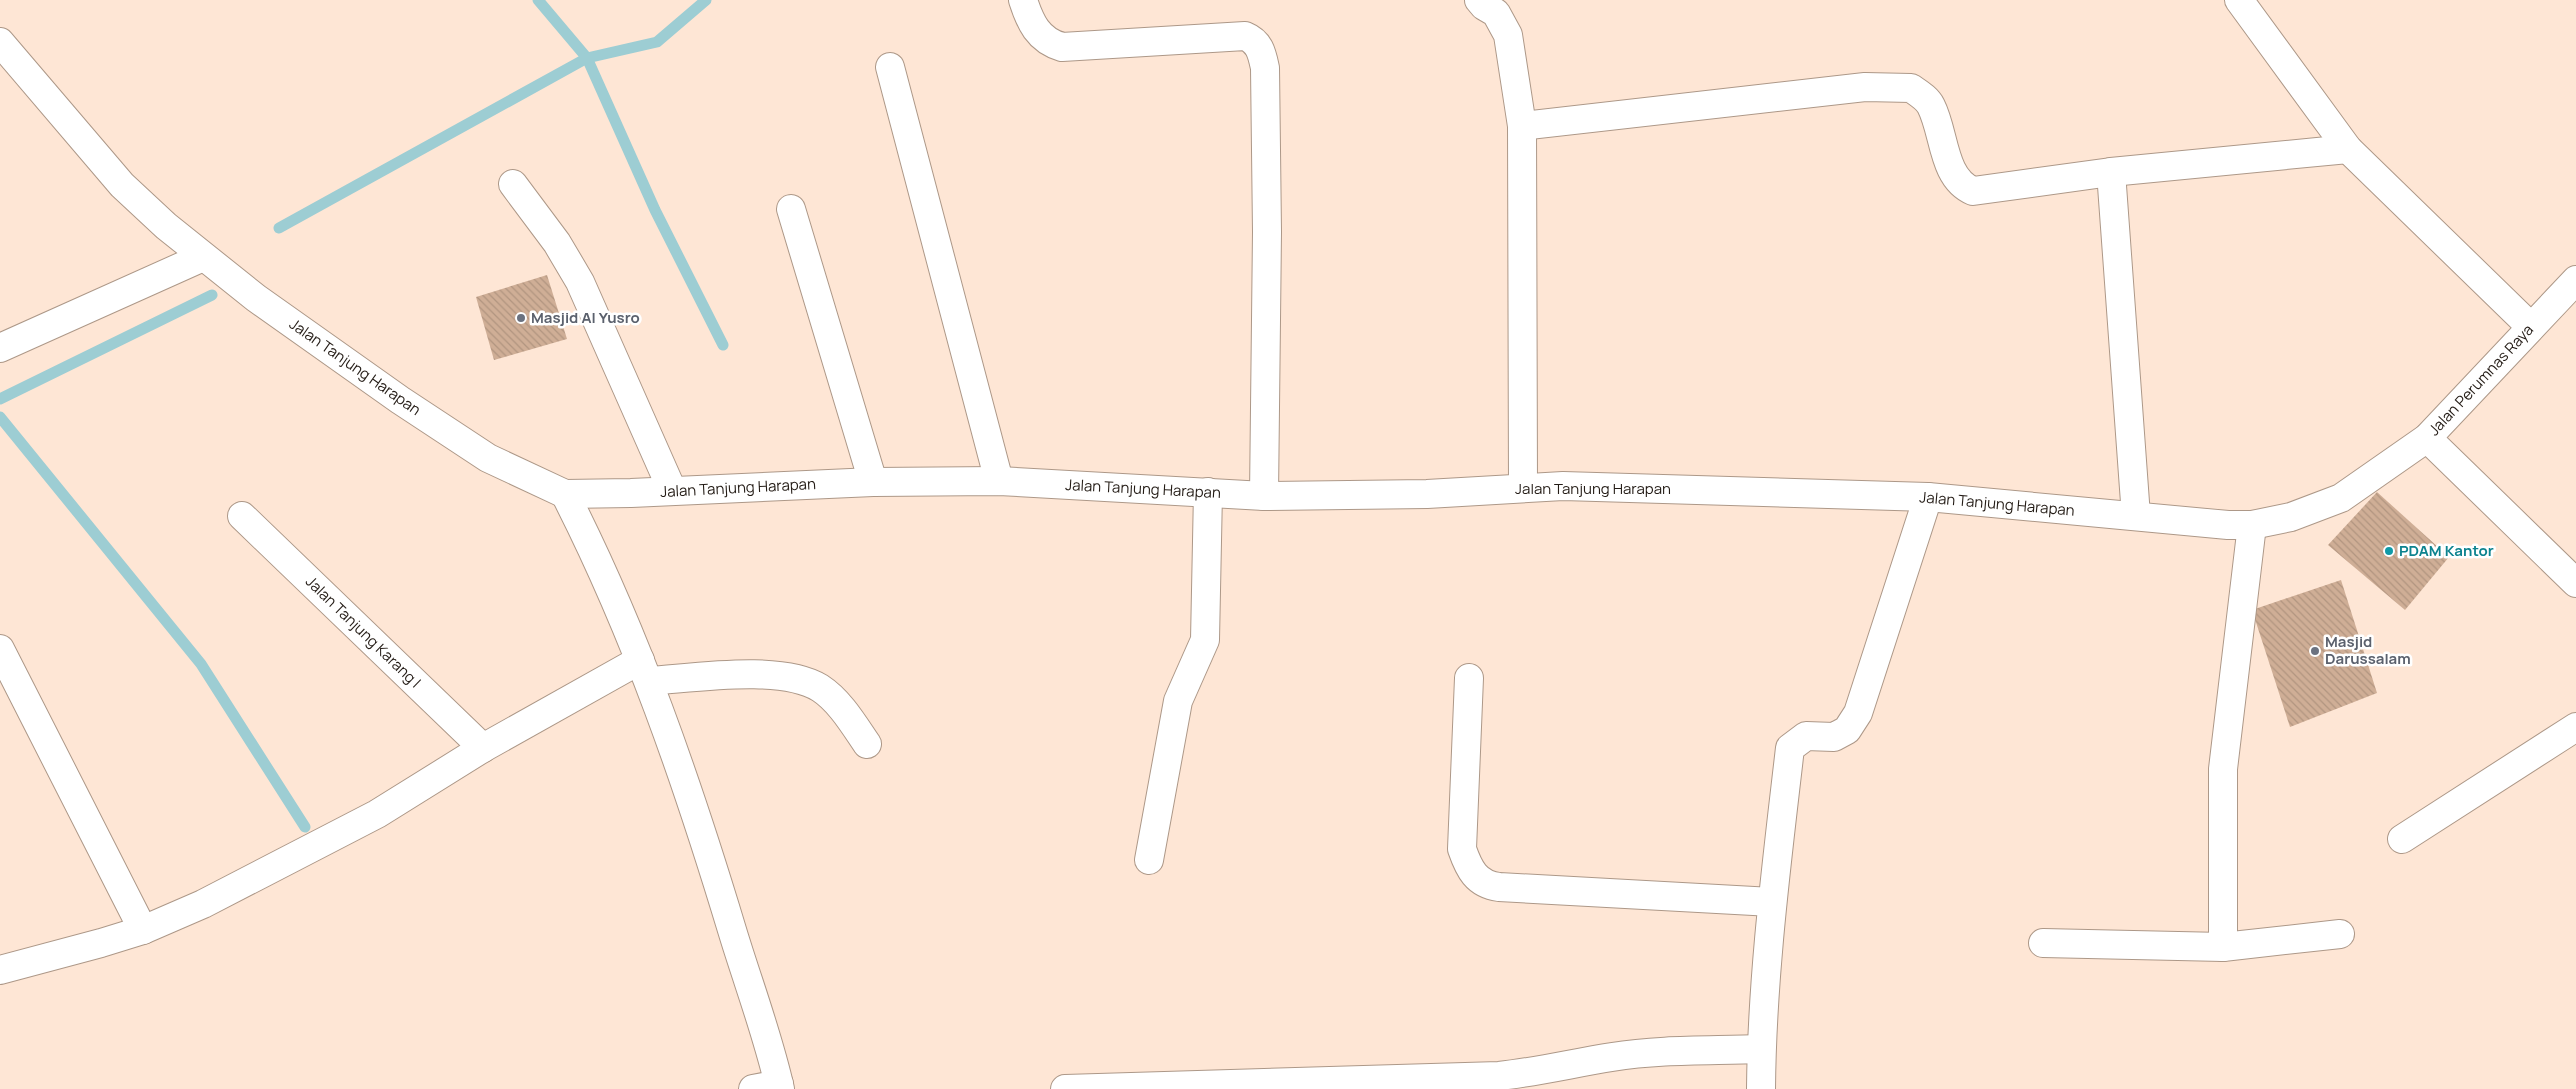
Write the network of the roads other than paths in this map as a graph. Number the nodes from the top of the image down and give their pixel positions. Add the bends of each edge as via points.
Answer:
1 (1023, 0) edge
2 (1479, 0) edge
3 (2239, 0) edge
4 (0, 42) edge
5 (890, 67) dead end
6 (1522, 126) junction
7 (2348, 149) junction
8 (2111, 172) junction
9 (514, 184) dead end
10 (791, 209) dead end
11 (203, 256) junction
12 (2576, 280) edge
13 (2531, 326) junction
14 (0, 348) edge
15 (2426, 438) junction
16 (999, 481) junction
17 (873, 482) junction
18 (1523, 487) junction
19 (672, 490) junction
20 (1208, 492) junction
21 (565, 494) junction
22 (1264, 496) junction
23 (1928, 497) junction
24 (242, 516) dead end
25 (2136, 516) junction
26 (2252, 525) junction
27 (2576, 583) edge
28 (0, 649) edge
29 (644, 670) junction
30 (1469, 678) dead end
31 (2576, 726) edge
32 (867, 744) dead end
33 (483, 748) junction
34 (2402, 839) dead end
35 (1149, 860) dead end
36 (1772, 902) junction
37 (143, 930) junction
38 (2340, 934) dead end
39 (2043, 943) dead end
40 (2222, 947) junction
41 (0, 970) edge
42 (1761, 1049) junction
43 (780, 1087) edge
44 (753, 1089) edge
45 (1064, 1089) edge
46 (1761, 1089) edge

1 - 22 street via 1040,37 1062,48 1245,36 1258,45 1265,68 1267,184
2 - 6 street via 1496,13 1508,35
3 - 7 street
4 - 11 street, Jalan Tanjung Harapan via 140,204
5 - 16 street
6 - 8 street via 1864,86 1911,88 1931,106 1949,163 1962,187 1973,192
6 - 18 street
7 - 8 street
7 - 13 street
8 - 25 street
9 - 19 street via 557,243 580,282
10 - 17 street
11 - 14 street
11 - 21 street, Jalan Tanjung Harapan via 256,298 472,448
12 - 13 street, Jalan Perumnas Raya
13 - 15 street, Jalan Perumnas Raya
15 - 26 street, Jalan Tanjung Harapan via 2341,498 2292,517
15 - 27 street, Jalan Perumnas Raya
16 - 17 street, Jalan Tanjung Harapan
16 - 20 street, Jalan Tanjung Harapan
17 - 19 street, Jalan Tanjung Harapan
18 - 22 street, Jalan Tanjung Harapan via 1427,494
18 - 23 street, Jalan Tanjung Harapan
19 - 21 street, Jalan Tanjung Harapan
20 - 22 street, Jalan Tanjung Harapan
20 - 35 street via 1205,640 1178,701
21 - 29 street
23 - 25 street, Jalan Tanjung Harapan
23 - 36 street via 1858,713 1847,730 1834,737 1806,736 1790,748
24 - 33 street, Jalan Tanjung Karang I
25 - 26 street, Jalan Tanjung Harapan
26 - 40 street via 2223,769
28 - 37 street
29 - 32 street via 763,674 802,680 821,689 842,709
29 - 33 street
29 - 43 street via 703,834
30 - 36 street via 1462,849 1472,874 1480,881 1499,887
31 - 34 street
33 - 37 street via 377,814 290,861
36 - 42 street
37 - 41 street
38 - 40 street
39 - 40 street
42 - 45 street via 1658,1052 1498,1076
42 - 46 street
43 - 44 street

